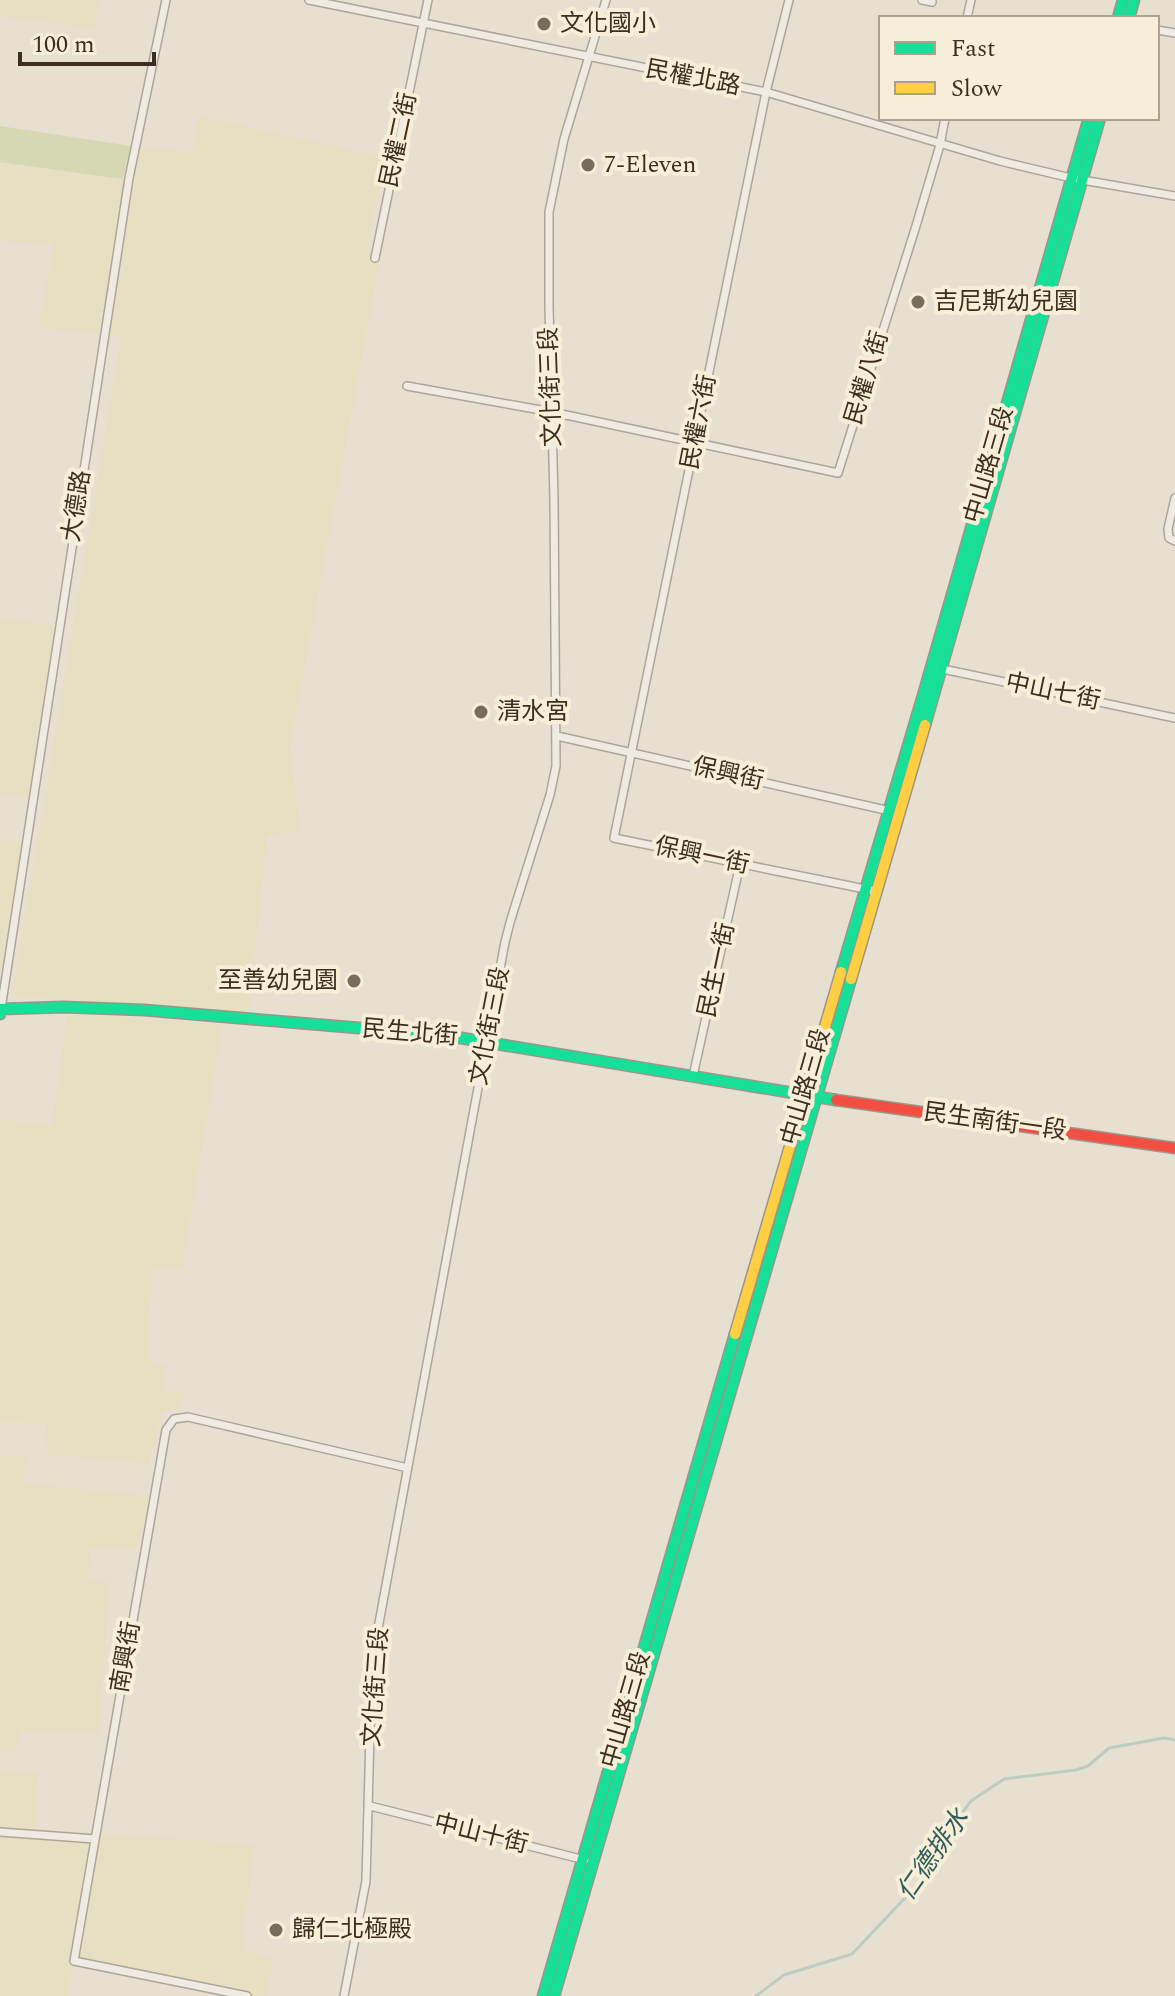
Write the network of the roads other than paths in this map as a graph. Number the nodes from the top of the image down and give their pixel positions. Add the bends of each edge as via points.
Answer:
1 (166, 0) edge
2 (309, 0) edge
3 (428, 0) edge
4 (606, 0) edge
5 (789, 0) edge
6 (922, 0) edge
7 (932, 2) dead end
8 (343, 3) edge
9 (424, 23) junction
10 (589, 57) junction
11 (766, 92) junction
12 (945, 120) edge
13 (1089, 120) edge
14 (1099, 120) edge
15 (940, 145) junction
16 (1077, 180) junction
17 (1175, 196) edge
18 (375, 258) dead end
19 (407, 386) dead end
20 (552, 412) junction
21 (695, 443) junction
22 (1175, 498) edge
23 (1175, 541) edge
24 (937, 668) junction
25 (1175, 718) edge
26 (557, 736) junction
27 (633, 752) junction
28 (894, 812) junction
29 (740, 864) junction
30 (870, 890) junction
31 (0, 1011) edge
32 (487, 1041) junction
33 (693, 1076) junction
34 (810, 1096) junction
35 (1175, 1148) edge
36 (408, 1468) junction
37 (370, 1806) junction
38 (0, 1832) edge
39 (95, 1839) junction
40 (587, 1861) junction
41 (247, 1996) edge
42 (344, 1996) edge
43 (543, 1996) edge
44 (554, 1996) edge

1 - 31 street, 大德路 via 129,178
2 - 8 street, 民權北路
3 - 9 street, 民權二街
4 - 10 street, 文化街三段
5 - 11 street, 民權六街
6 - 7 street
8 - 9 street, 民權北路
9 - 10 street, 民權北路
9 - 18 street, 民權二街
10 - 11 street, 民權北路
10 - 20 street, 文化街三段 via 549,212
11 - 15 street, 民權北路
11 - 21 street, 民權六街
12 - 15 street
13 - 16 main road
14 - 16 main road
15 - 16 street, 民權北路
15 - 21 street, 民權八街 via 838,473
16 - 17 street, 民權北路
16 - 24 main road, 中山路三段
19 - 20 street
20 - 21 street
20 - 26 street, 文化街三段
21 - 27 street, 民權六街
22 - 23 street via 1168,529
24 - 25 street, 中山七街
24 - 28 main road, 中山路三段
26 - 27 street, 保興街
26 - 32 street, 文化街三段 via 554,781 511,919
27 - 28 street, 保興街
27 - 29 street, 保興一街 via 614,838
28 - 30 main road, 中山路三段
29 - 30 street, 保興一街
29 - 33 street, 民生一街
30 - 34 main road, 中山路三段
31 - 32 main road, 民生北街 via 144,1010
32 - 33 main road, 民生北街
32 - 36 street, 文化街三段
33 - 34 main road, 民生北街
34 - 35 main road, 民生南街一段
34 - 40 main road, 中山路三段 via 764,1279
36 - 37 street, 文化街三段 via 372,1661
36 - 39 street, 南興街 via 188,1417 174,1419 166,1430
37 - 40 street, 中山十街
37 - 42 street, 文化街三段 via 366,1881
38 - 39 street
39 - 41 street, 南興街 via 74,1961
40 - 43 main road, 中山路三段
40 - 44 main road, 中山路三段

